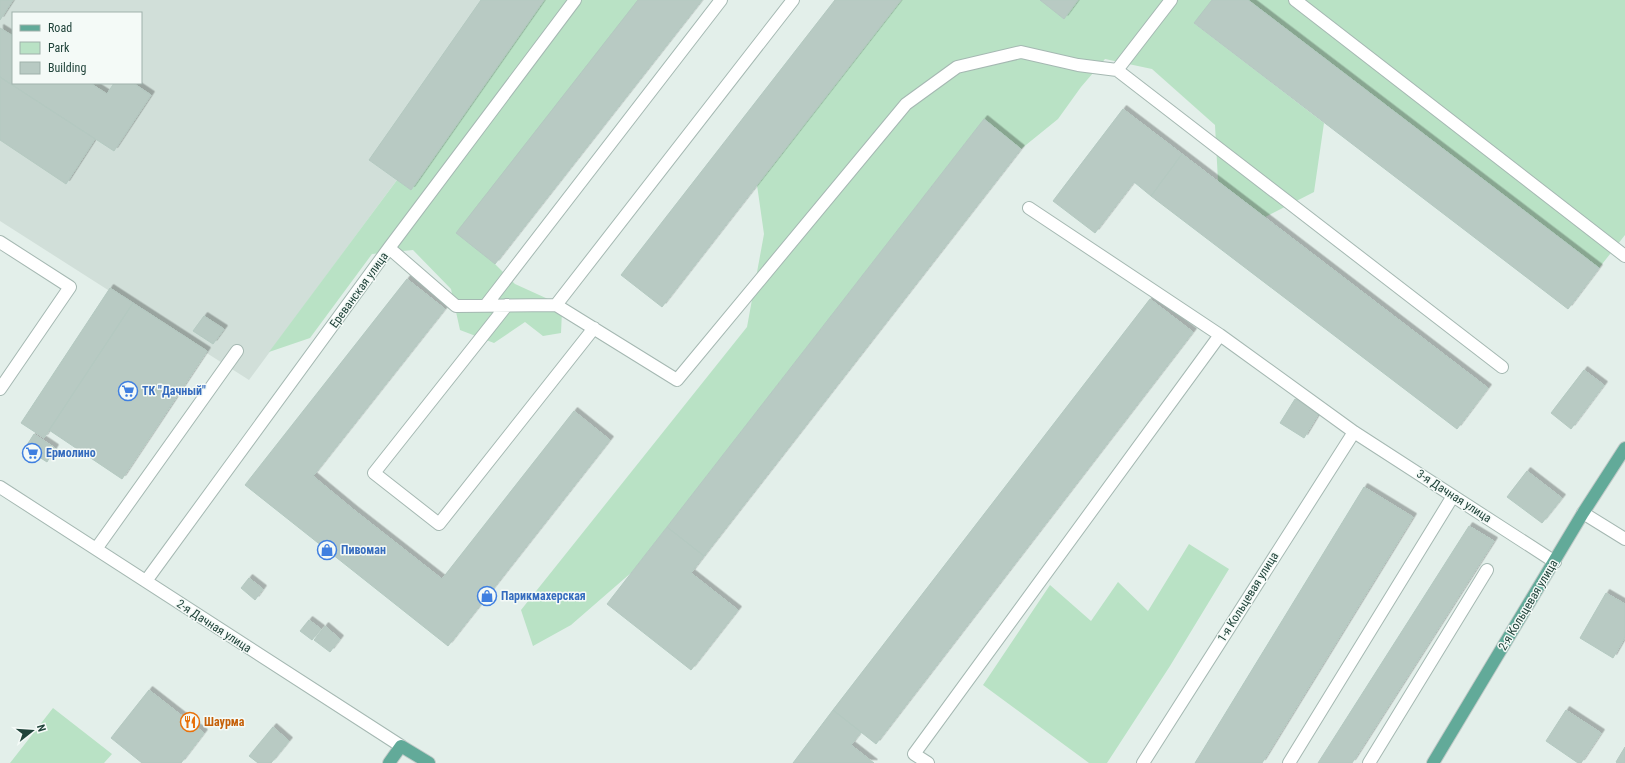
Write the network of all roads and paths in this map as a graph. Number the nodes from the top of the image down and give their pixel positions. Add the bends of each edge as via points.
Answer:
1 (575, 0) edge
2 (721, 0) edge
3 (793, 0) edge
4 (1171, 0) edge
5 (1295, 0) edge
6 (1117, 70) junction
7 (1029, 208) dead end
8 (0, 242) edge
9 (389, 248) junction
10 (1625, 256) edge
11 (486, 305) junction
12 (507, 305) junction
13 (556, 305) junction
14 (594, 328) junction
15 (1220, 334) junction
16 (237, 352) dead end
17 (1502, 367) dead end
18 (0, 389) edge
19 (1354, 432) junction
20 (1625, 448) edge
21 (0, 487) edge
22 (1453, 496) junction
23 (1583, 513) junction
24 (1625, 539) edge
25 (96, 549) junction
26 (1555, 562) junction
27 (1487, 570) dead end
28 (146, 581) junction
29 (401, 746) junction
30 (389, 763) edge
31 (429, 763) edge
32 (928, 763) edge
33 (1143, 763) edge
34 (1289, 763) edge
35 (1369, 763) edge
36 (1433, 763) edge

1 - 9 street, Ереванская улица
2 - 11 street
3 - 13 street
4 - 6 street
5 - 10 street
6 - 14 street via 1078,65 1020,52 957,67 906,104 677,380
6 - 17 street
7 - 15 street, 3-я Дачная улица
8 - 18 street via 70,287
9 - 11 street via 456,306
9 - 28 street, Ереванская улица
11 - 12 street
12 - 13 street
12 - 14 street via 374,473 439,524
13 - 14 street
15 - 19 street, 3-я Дачная улица
15 - 32 street via 914,754
16 - 25 street
19 - 22 street, 3-я Дачная улица
19 - 33 street, 1-я Кольцевая улица
20 - 23 main road, 2-я Кольцевая улица
21 - 25 street, 2-я Дачная улица
22 - 26 street, 3-я Дачная улица
22 - 34 street
23 - 24 street
23 - 26 main road, 2-я Кольцевая улица
25 - 28 street, 2-я Дачная улица
26 - 36 main road, 2-я Кольцевая улица
27 - 35 street
28 - 29 street, 2-я Дачная улица
29 - 30 main road
29 - 31 main road, 2-я Дачная улица

